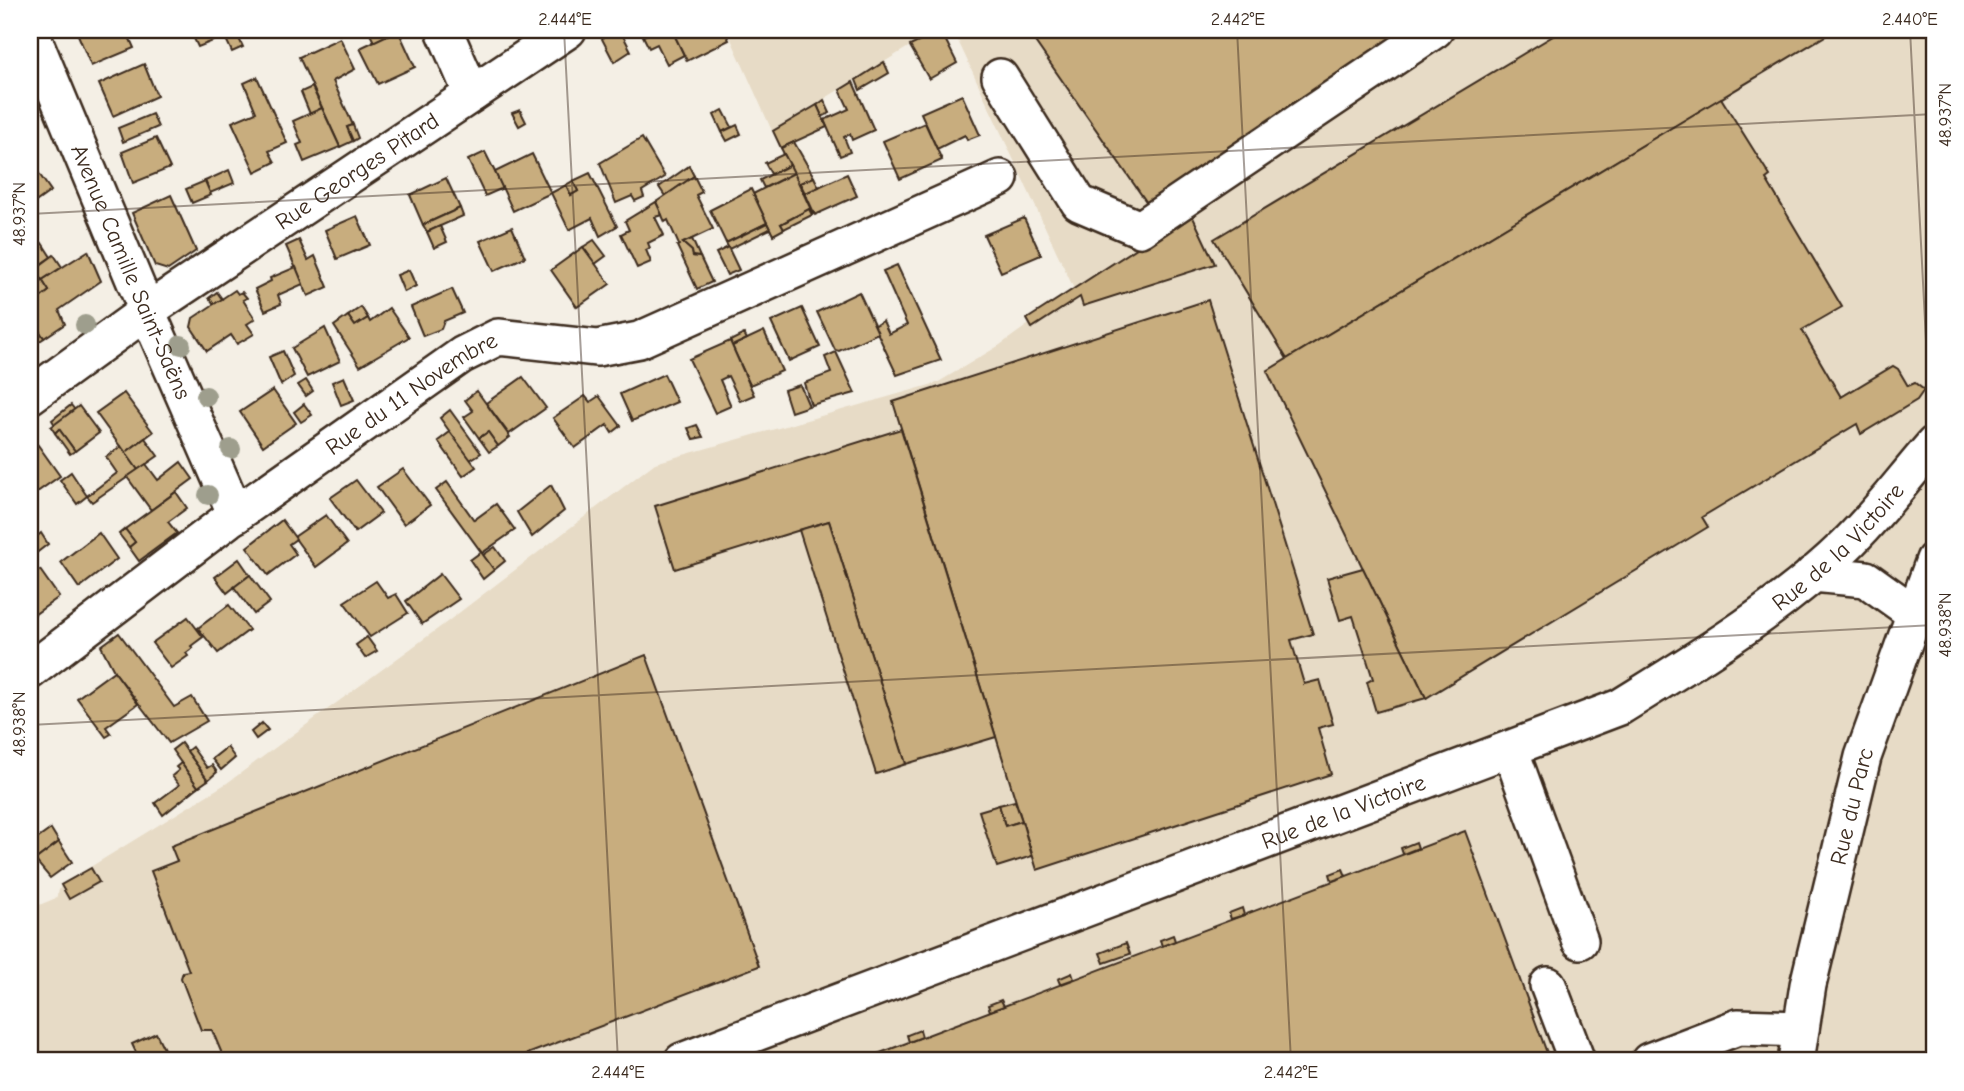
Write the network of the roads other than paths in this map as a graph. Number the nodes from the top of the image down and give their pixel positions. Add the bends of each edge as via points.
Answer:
1 (30, 30) edge
2 (444, 30) edge
3 (568, 30) edge
4 (1435, 30) edge
5 (1000, 77) dead end
6 (472, 94) junction
7 (1000, 178) dead end
8 (147, 312) junction
9 (30, 396) edge
10 (1934, 444) edge
11 (236, 515) junction
12 (1934, 560) edge
13 (1813, 575) junction
14 (1915, 614) junction
15 (30, 671) edge
16 (1510, 749) junction
17 (1580, 941) dead end
18 (1548, 985) dead end
19 (1799, 1045) edge
20 (682, 1061) edge
21 (1577, 1061) edge
22 (1649, 1061) edge

1 - 8 street, Avenue Camille Saint-Saëns
2 - 6 street
3 - 6 street, Rue Georges Pitard
4 - 5 street via 1140,229 1079,203
6 - 8 street, Rue Georges Pitard
7 - 11 street, Rue du 11 Novembre via 639,340 597,348 498,337 462,355
8 - 9 street, Rue Georges Pitard
8 - 11 street, Avenue Camille Saint-Saëns
10 - 13 street, Rue de la Victoire via 1847,544
11 - 15 street, Rue du 11 Novembre
12 - 14 street, Rue du Parc
13 - 14 street via 1866,579
13 - 16 street, Rue de la Victoire via 1732,638 1620,707
14 - 19 street, Rue du Parc via 1863,757 1808,985
16 - 17 street
16 - 20 street, Rue de la Victoire
18 - 21 street
19 - 22 street via 1738,1027

